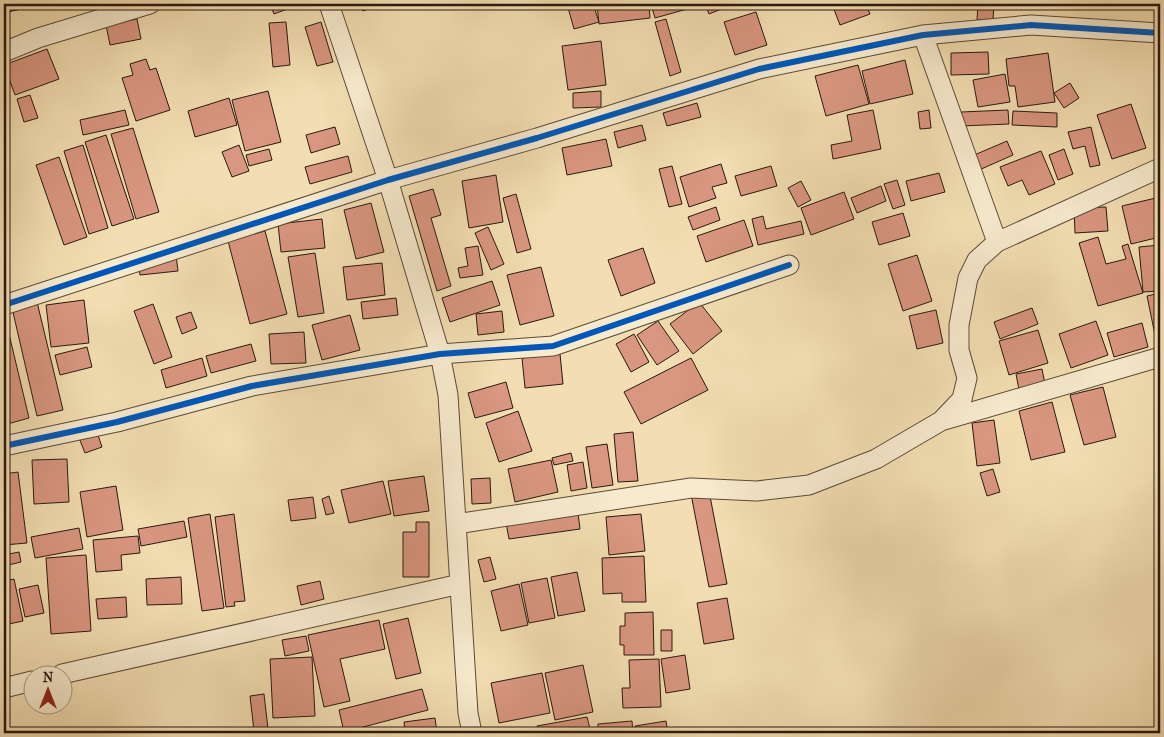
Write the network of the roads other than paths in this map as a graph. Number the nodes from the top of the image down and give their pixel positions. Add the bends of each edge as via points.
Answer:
1 (150, 4) edge
2 (330, 4) edge
3 (1160, 33) edge
4 (923, 35) junction
5 (4, 52) edge
6 (1160, 168) edge
7 (388, 180) junction
8 (997, 242) junction
9 (789, 265) dead end
10 (4, 305) edge
11 (440, 354) junction
12 (1160, 357) edge
13 (941, 421) junction
14 (4, 446) edge
15 (456, 524) junction
16 (460, 584) junction
17 (72, 672) edge
18 (22, 684) edge
19 (4, 688) edge
20 (472, 733) edge

1 - 5 street via 38,38
2 - 7 street
3 - 4 street via 1031,25
4 - 7 street via 759,69
4 - 8 street
6 - 8 street
7 - 10 street
7 - 11 street
8 - 13 street via 977,260 968,278 959,325 959,350 966,378 962,399
9 - 11 street via 553,346
11 - 14 street via 252,386 117,422
11 - 15 street via 448,395
12 - 13 street
13 - 15 street via 876,460 809,485 757,491 690,488
15 - 16 street
16 - 17 street
16 - 20 street
18 - 19 street

